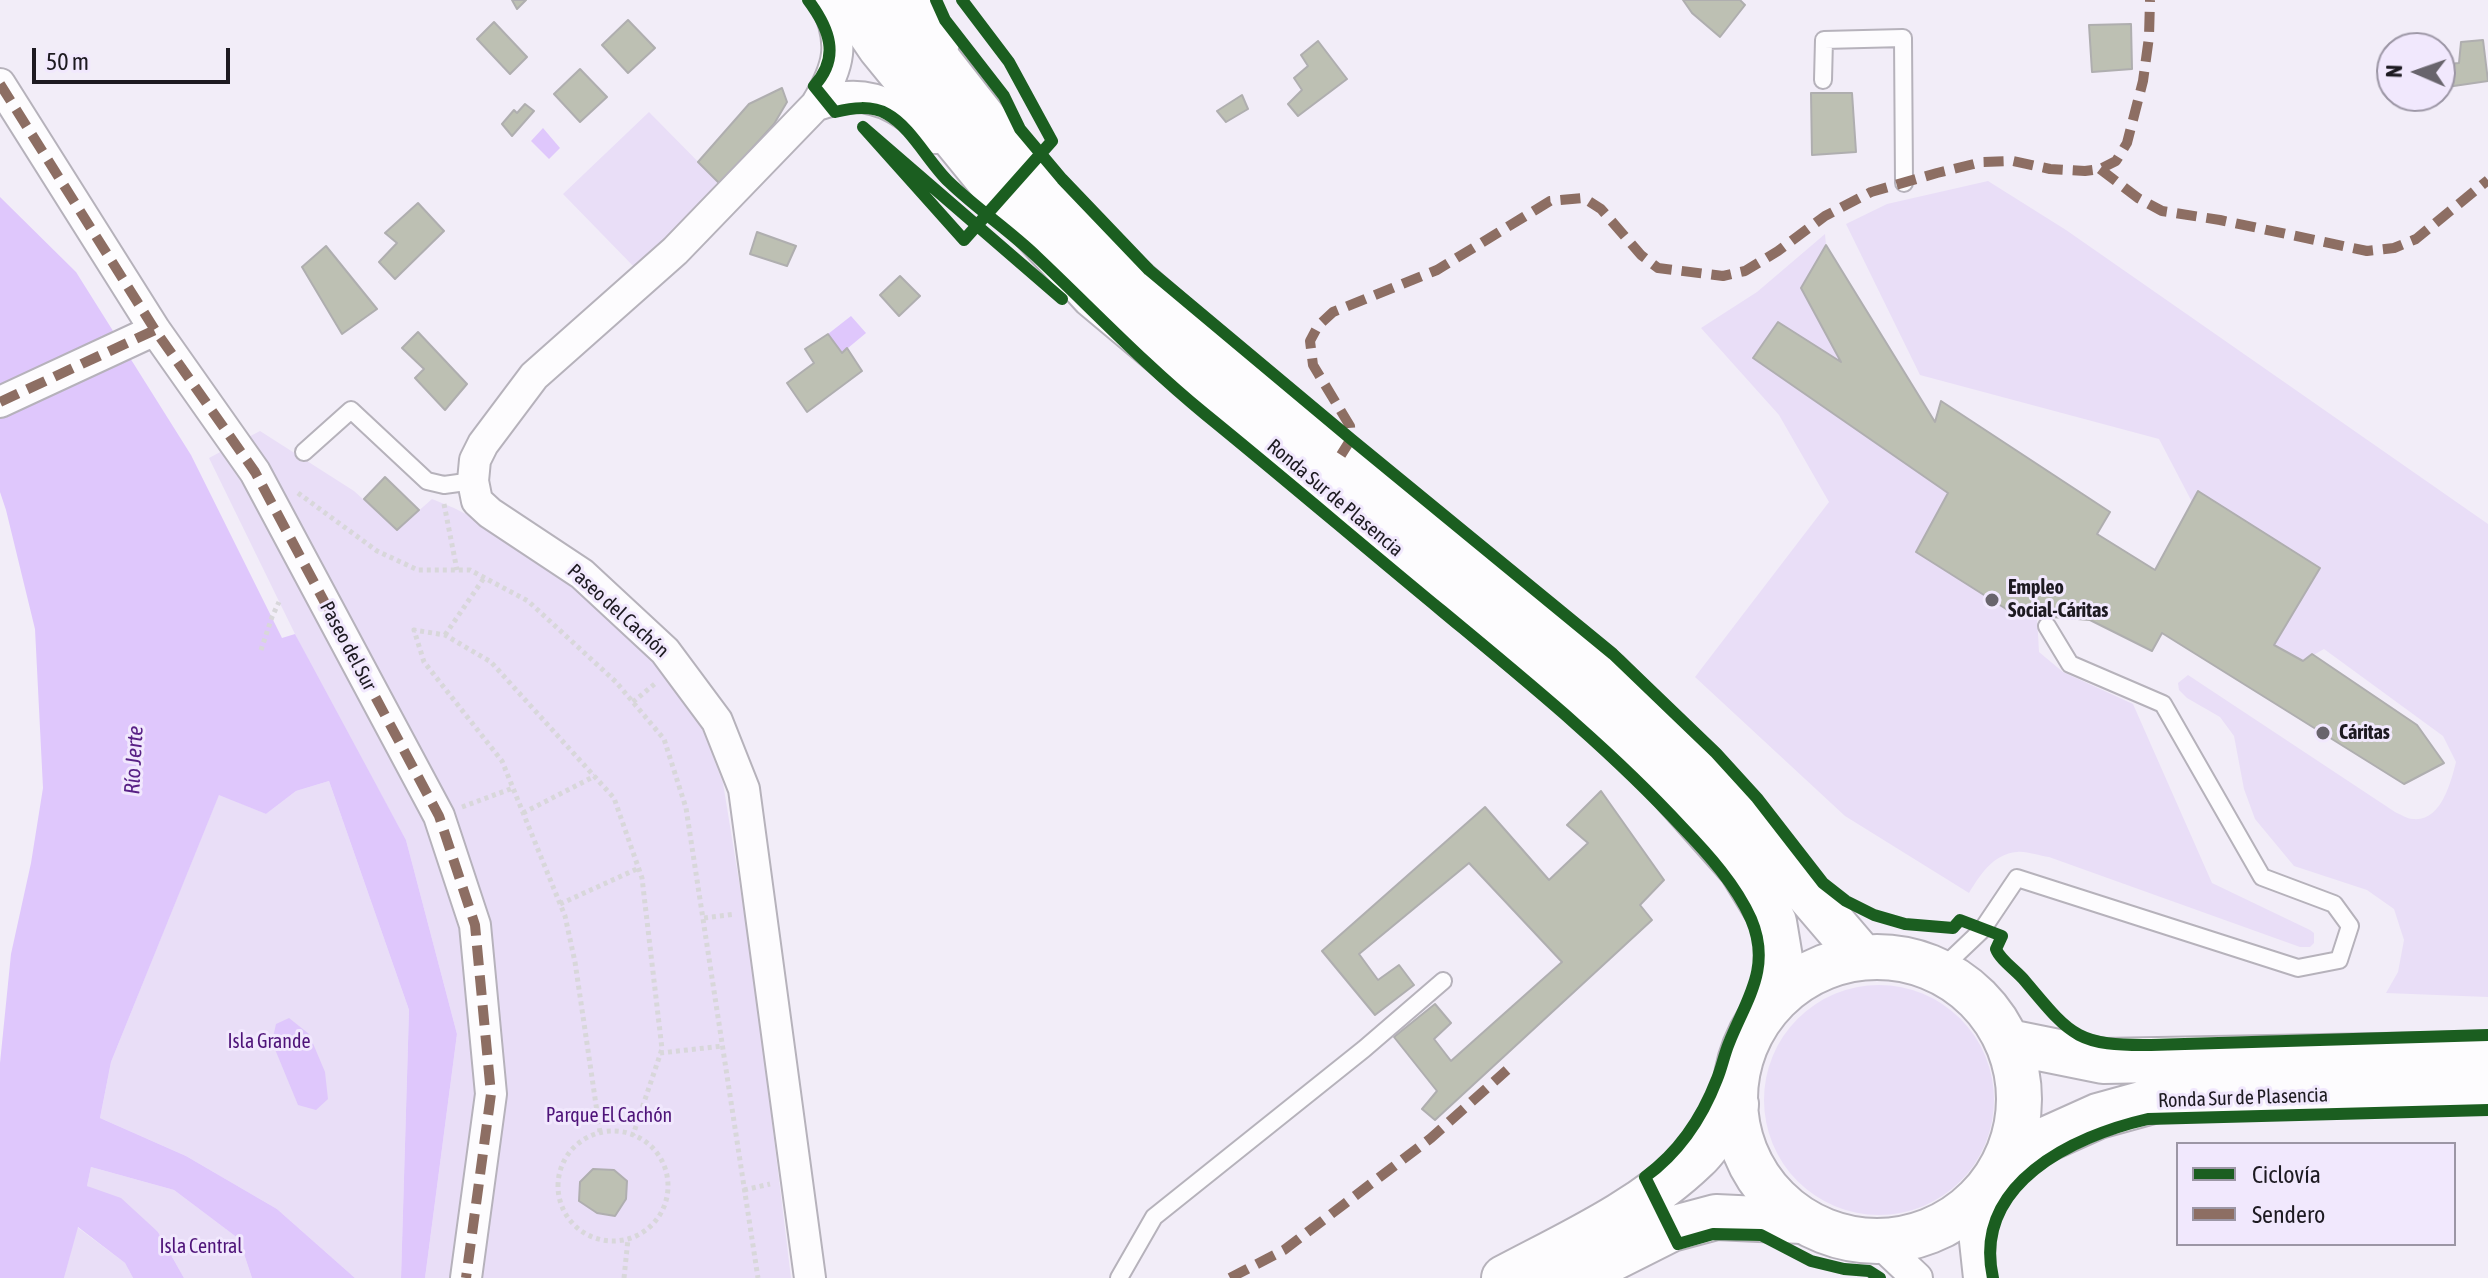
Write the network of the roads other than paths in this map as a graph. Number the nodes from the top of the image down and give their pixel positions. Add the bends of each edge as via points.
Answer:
1 (825, 0) edge
2 (848, 0) edge
3 (891, 0) edge
4 (924, 0) edge
5 (1823, 80) dead end
6 (0, 84) edge
7 (816, 105) junction
8 (999, 138) junction
9 (991, 183) junction
10 (1904, 183) dead end
11 (155, 330) junction
12 (0, 402) edge
13 (304, 452) dead end
14 (473, 481) junction
15 (2047, 626) dead end
16 (1862, 957) junction
17 (1940, 970) junction
18 (1443, 981) dead end
19 (1769, 1006) junction
20 (2009, 1042) junction
21 (2488, 1054) edge
22 (2488, 1090) edge
23 (1736, 1104) junction
24 (1998, 1174) junction
25 (1802, 1221) junction
26 (1880, 1243) junction
27 (466, 1278) edge
28 (810, 1278) edge
29 (1119, 1278) edge
30 (1504, 1278) edge
31 (1574, 1278) edge
32 (1917, 1278) edge
33 (1979, 1278) edge

1 - 7 street via 839,44 832,77
2 - 9 main road, Ronda Sur de Plasencia
3 - 8 main road, Ronda Sur de Plasencia
4 - 8 street
5 - 10 lane via 1824,40 1903,38
6 - 11 street, Paseo del Sur
7 - 9 street via 847,97 878,100 903,111
7 - 14 street via 675,251 534,376 483,444
8 - 16 main road, Ronda Sur de Plasencia via 1104,254 1607,673 1696,763
9 - 19 main road, Ronda Sur de Plasencia via 1093,295 1582,704 1661,778 1741,868 1774,922 1780,958
11 - 12 street
11 - 27 street, Paseo del Sur via 255,472 439,816 475,925 491,1094
13 - 14 lane via 351,410 427,481
14 - 28 street, Paseo del Cachón via 477,501 490,513 582,574 665,651 717,721 744,789
15 - 17 lane via 2070,664 2163,704 2262,877 2334,904 2350,926 2339,960 2298,968 2017,878 1982,930
16 - 17 main road, Ronda Sur de Plasencia via 1902,958
16 - 19 main road, Ronda Sur de Plasencia via 1827,965 1795,981
17 - 20 main road, Ronda Sur de Plasencia via 1981,1000
18 - 29 lane via 1154,1217
19 - 23 main road, Ronda Sur de Plasencia via 1747,1041 1736,1080
20 - 21 main road, Ronda Sur de Plasencia via 2103,1061
20 - 24 main road, Ronda Sur de Plasencia via 2019,1080 2019,1119
22 - 24 main road, Ronda Sur de Plasencia via 2156,1100 2098,1116
23 - 25 main road, Ronda Sur de Plasencia via 1748,1160 1771,1195
23 - 30 main road via 1698,1156 1654,1194
24 - 26 main road, Ronda Sur de Plasencia via 1957,1219 1920,1236
24 - 33 street via 1974,1232
25 - 26 main road, Ronda Sur de Plasencia via 1839,1238
25 - 31 main road via 1716,1217 1671,1229
26 - 32 street

